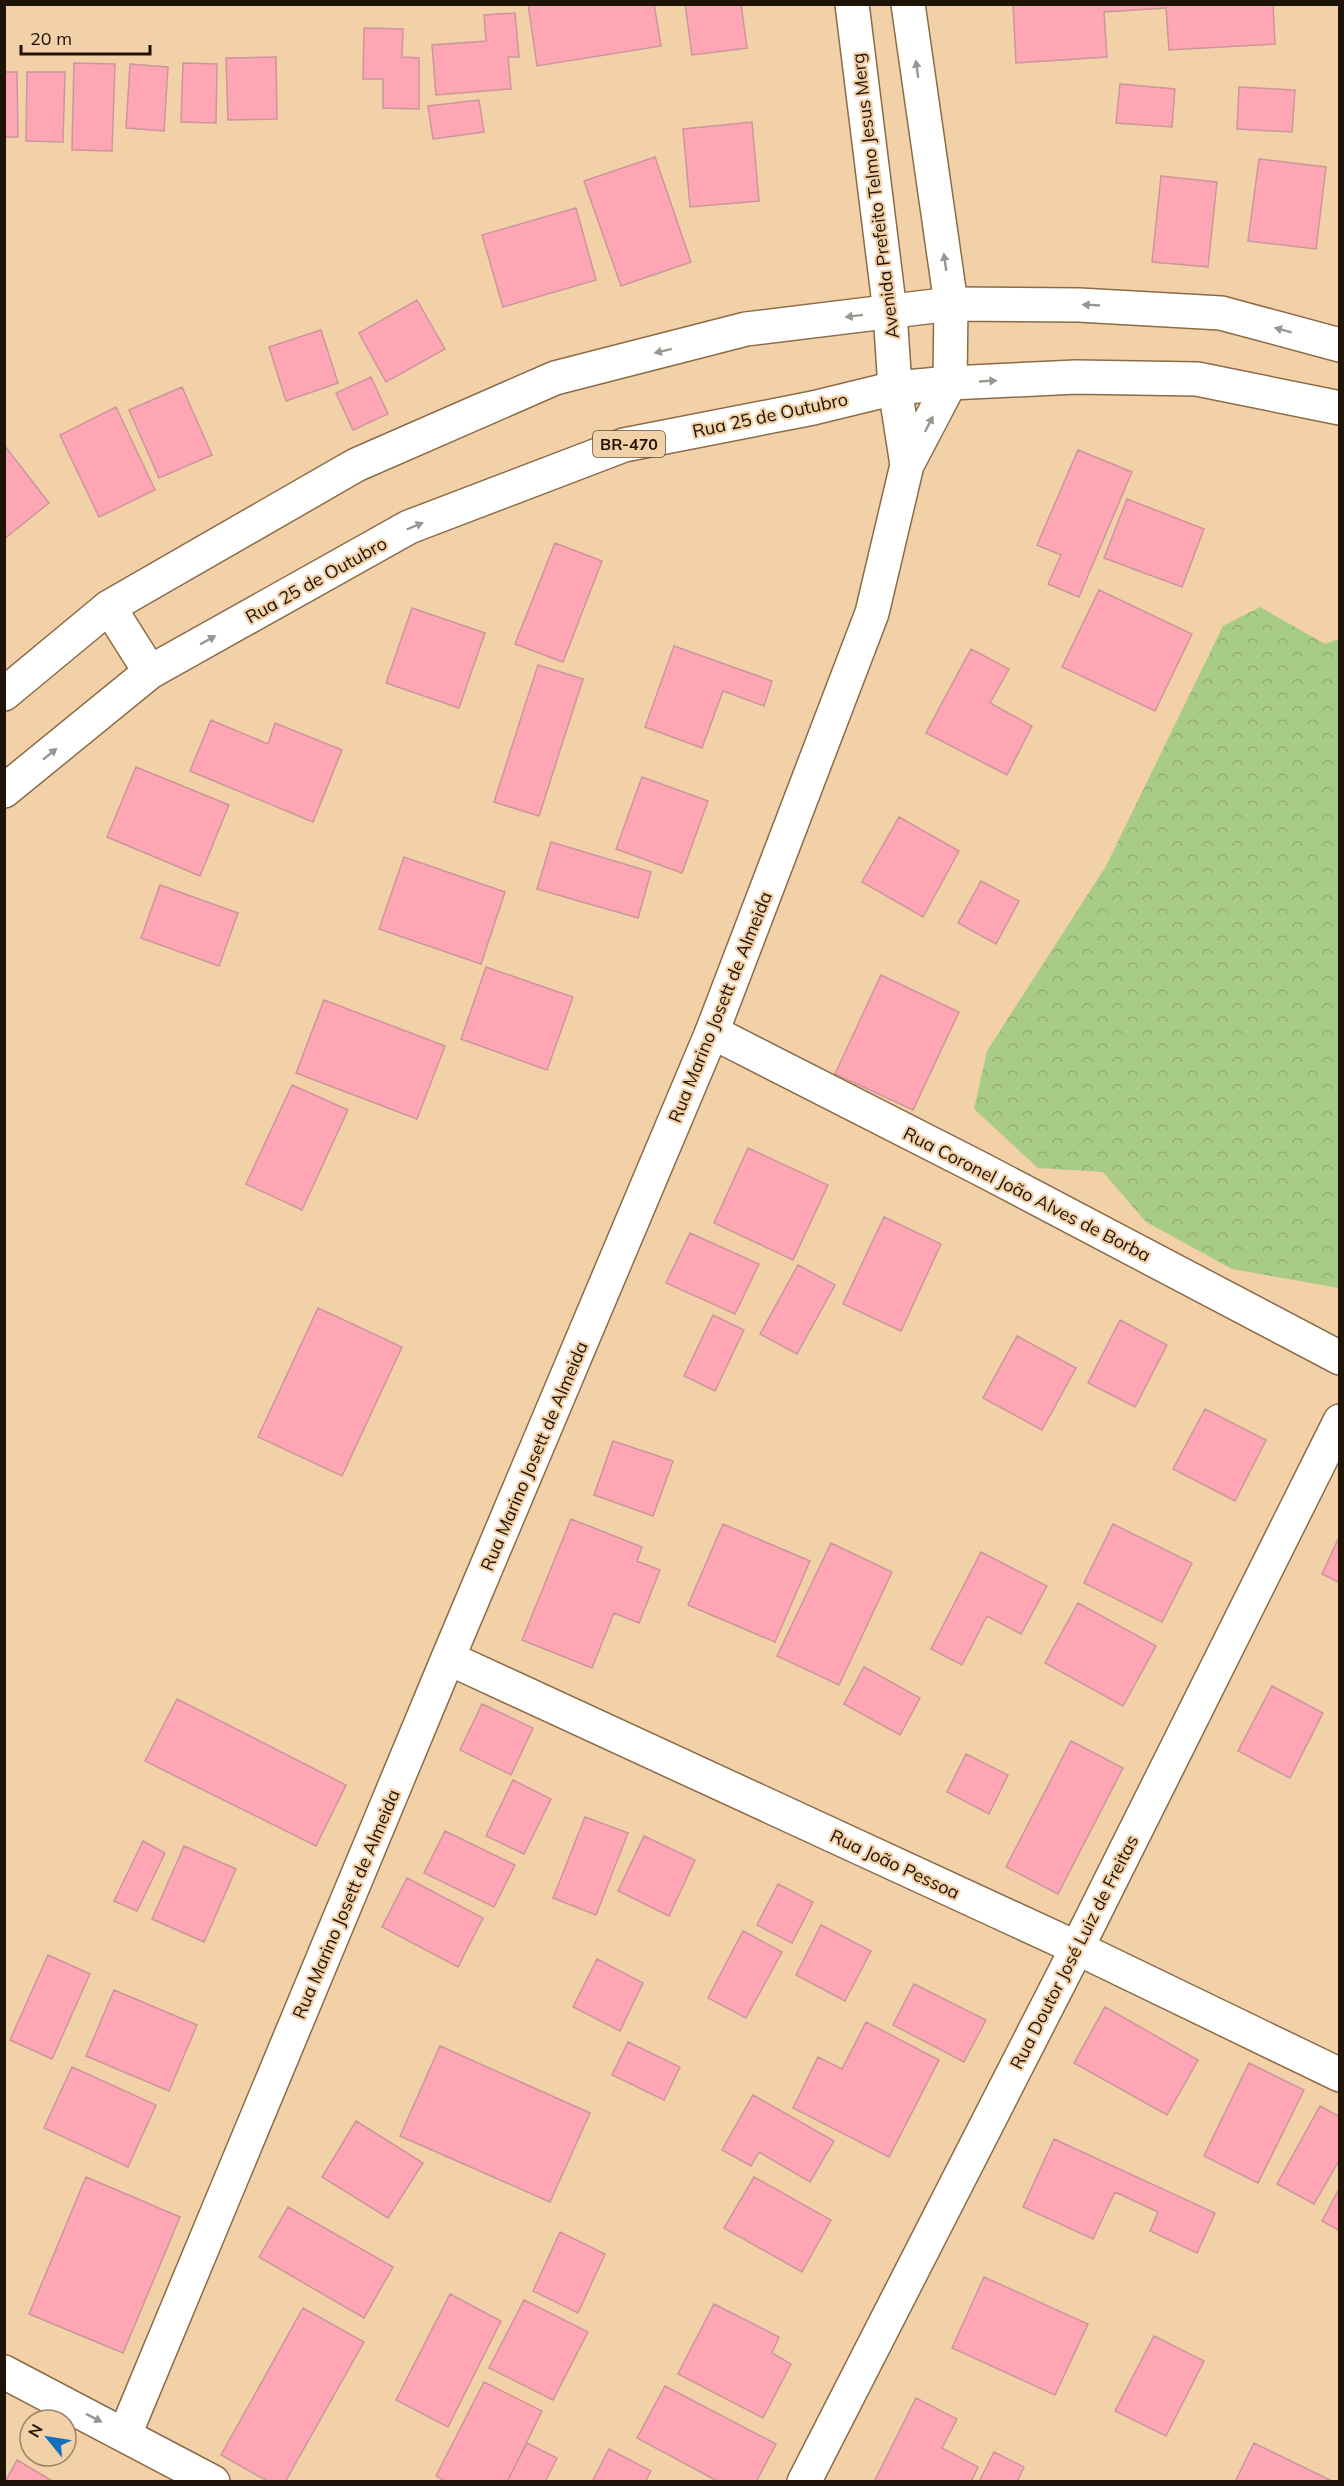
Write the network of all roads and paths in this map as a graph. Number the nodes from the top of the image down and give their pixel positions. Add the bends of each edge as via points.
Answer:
1 (852, 4) edge
2 (908, 4) edge
3 (951, 304) junction
4 (890, 312) junction
5 (1340, 345) edge
6 (950, 383) junction
7 (895, 388) junction
8 (1340, 408) edge
9 (907, 465) junction
10 (109, 607) junction
11 (150, 672) junction
12 (4, 694) edge
13 (4, 791) edge
14 (712, 1032) junction
15 (1340, 1358) edge
16 (1340, 1421) edge
17 (448, 1658) junction
18 (1077, 1948) junction
19 (1340, 2075) edge
20 (4, 2372) edge
21 (125, 2434) junction
22 (213, 2481) edge
23 (804, 2481) edge

1 - 4 street, Avenida Prefeito Telmo Jesus Merg
3 -> 2 street
3 - 4 street
5 -> 3 street via 1221,313 1079,304
3 - 6 street
4 - 7 street, Avenida Prefeito Telmo Jesus Merg
4 -> 10 street via 746,329 555,378 356,465
6 - 7 street, Rua 25 de Outubro / BR-470
6 -> 8 street, Rua 25 de Outubro / BR-470 via 1076,377 1197,379
9 -> 6 street, Rua Marino Josett de Almeida
7 - 9 street, Rua Marino Josett de Almeida
11 -> 7 street, Rua 25 de Outubro / BR-470 via 409,527 624,445
9 - 14 street, Rua Marino Josett de Almeida via 872,613
10 - 11 street
10 - 12 street
13 -> 11 street, Rua 25 de Outubro / BR-470
14 - 15 street, Rua Coronel João Alves de Borba
14 - 17 street, Rua Marino Josett de Almeida
16 - 18 street, Rua Doutor José Luiz de Freitas
17 - 18 street, Rua João Pessoa
17 - 21 street, Rua Marino Josett de Almeida
18 - 19 street, Rua João Pessoa
18 - 23 street, Rua Doutor José Luiz de Freitas
20 -> 21 street
21 - 22 street

